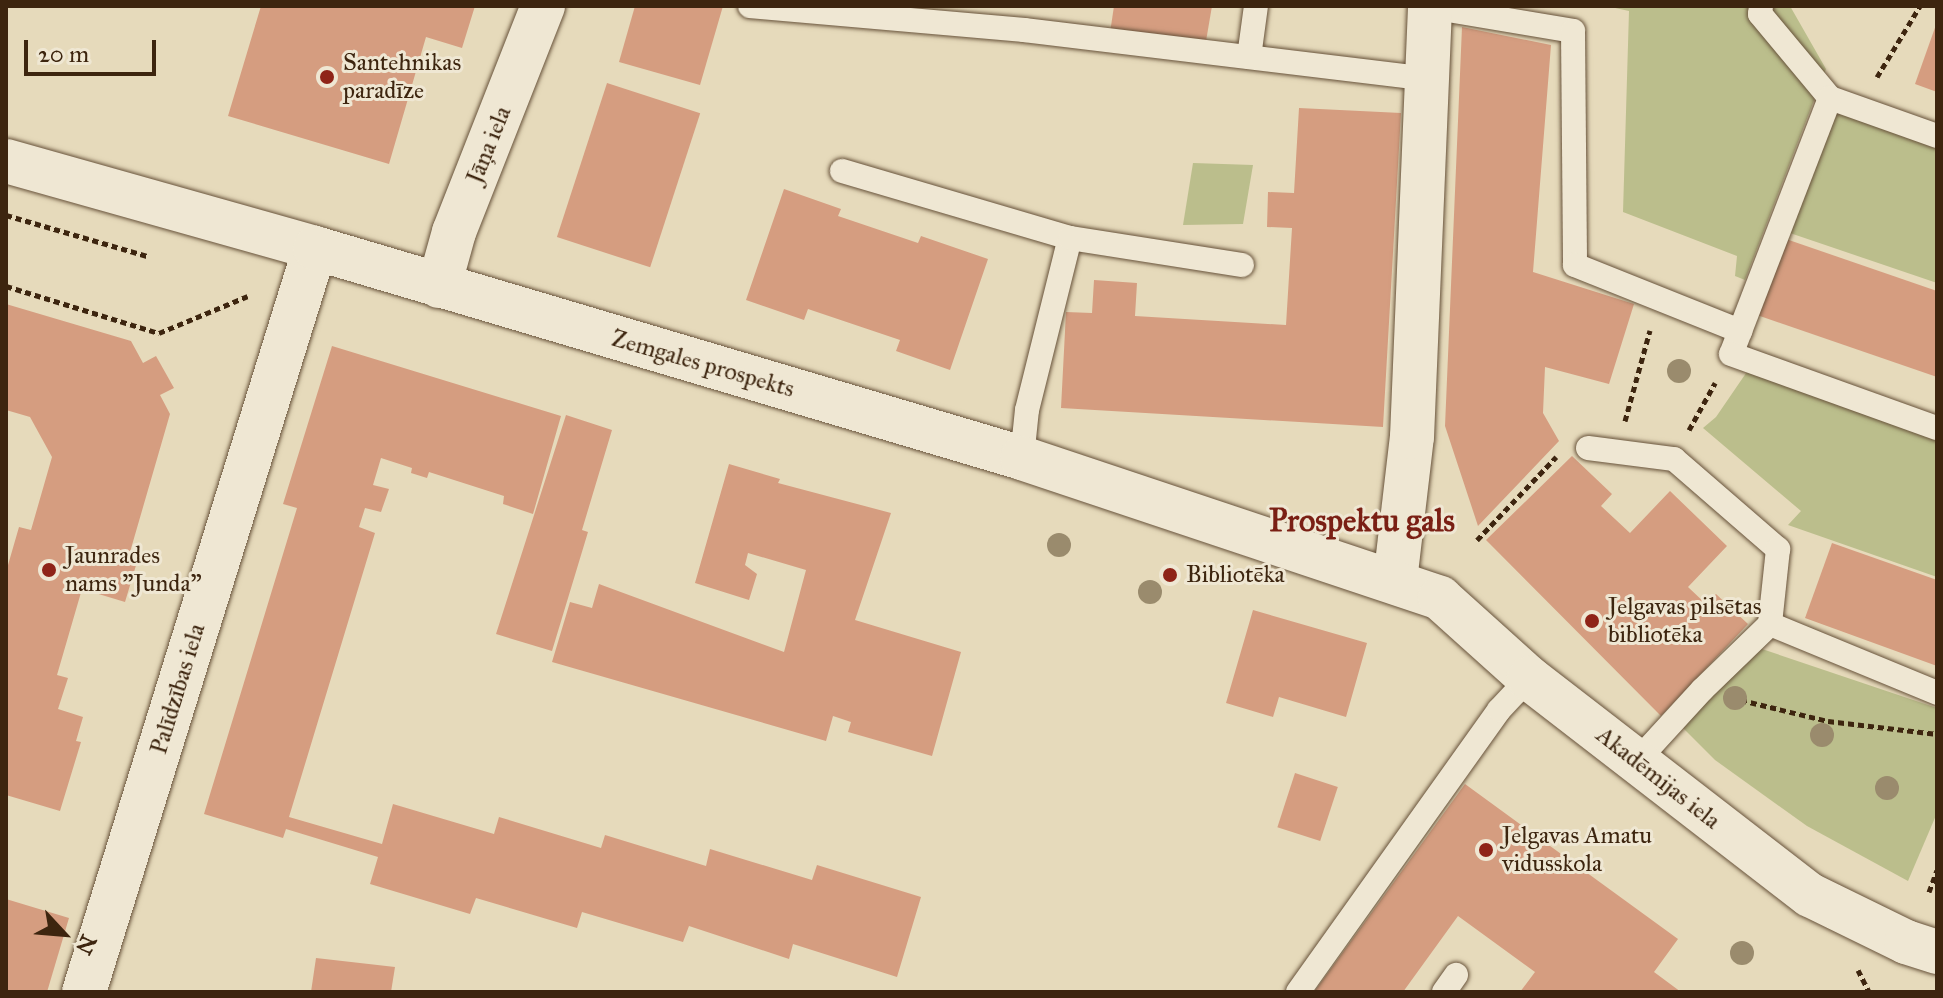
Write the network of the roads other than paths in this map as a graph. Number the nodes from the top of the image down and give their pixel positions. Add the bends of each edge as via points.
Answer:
1 (543, 6) edge
2 (750, 6) edge
3 (1256, 6) edge
4 (1430, 6) edge
5 (1761, 6) edge
6 (1249, 57) junction
7 (1428, 79) junction
8 (1830, 98) junction
9 (1937, 136) edge
10 (6, 161) edge
11 (842, 171) dead end
12 (1070, 238) junction
13 (315, 248) junction
14 (1242, 265) dead end
15 (439, 286) junction
16 (1736, 343) junction
17 (1937, 428) edge
18 (1588, 448) road end
19 (1022, 458) junction
20 (1395, 581) junction
21 (1770, 624) junction
22 (1529, 678) junction
23 (1937, 693) edge
24 (1636, 762) junction
25 (1937, 952) edge
26 (84, 992) edge
27 (1298, 992) edge

1 - 15 main road, Jāņa iela via 454,232
2 - 6 lane
3 - 6 lane
4 - 7 main road
4 - 16 lane via 1573,31 1575,265 1659,298
5 - 8 lane via 1760,14
6 - 7 lane
7 - 20 main road via 1412,437
8 - 9 lane
8 - 16 lane
10 - 13 main road, Zemgales prospekts
11 - 12 lane
12 - 14 lane
12 - 19 lane via 1027,410
13 - 15 main road, Zemgales prospekts
13 - 26 main road, Palīdzības iela
15 - 19 main road, Zemgales prospekts
16 - 17 lane
18 - 21 lane via 1674,459 1778,549
19 - 20 main road, Zemgales prospekts
20 - 22 main road, Akadēmijas iela via 1440,598
21 - 23 lane
21 - 24 lane
22 - 24 main road, Akadēmijas iela
22 - 27 lane via 1499,710
24 - 25 main road, Akadēmijas iela via 1810,895

